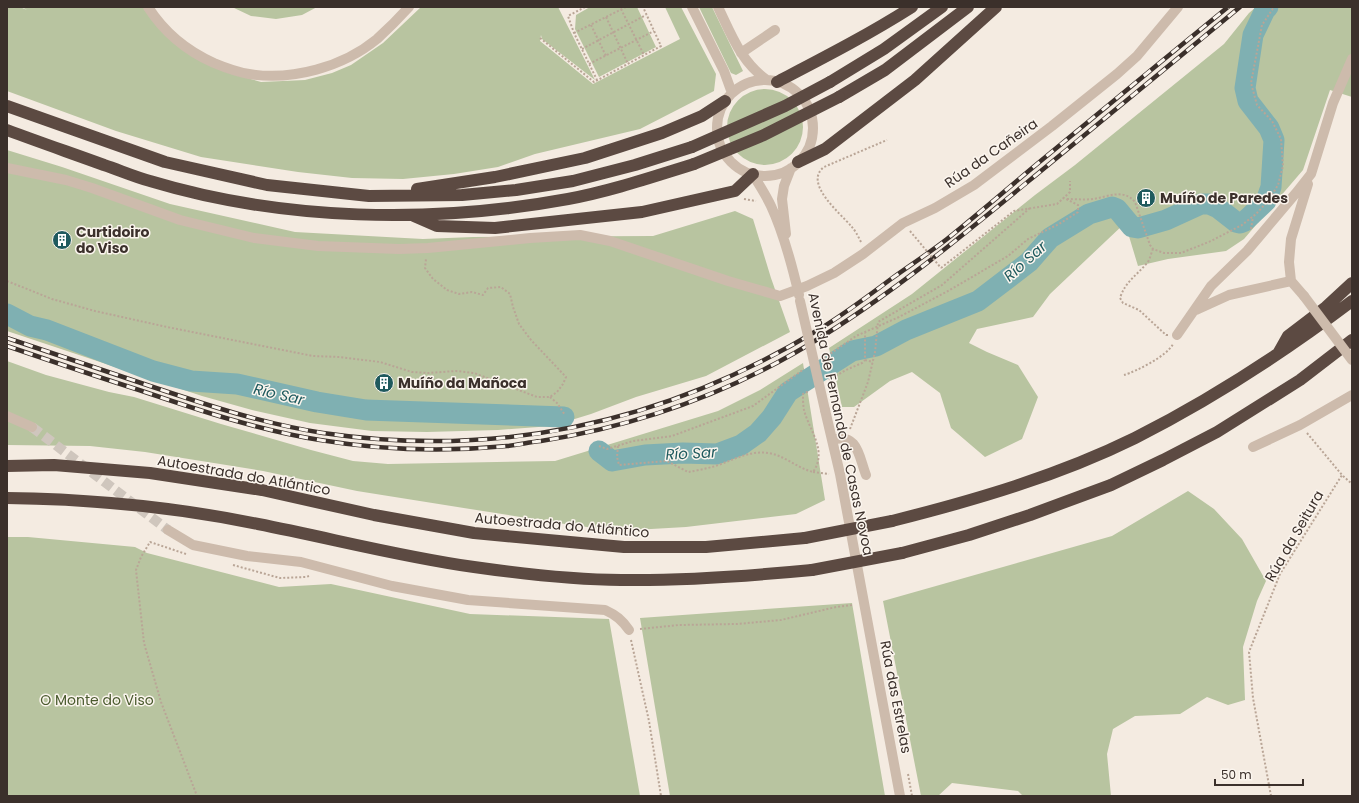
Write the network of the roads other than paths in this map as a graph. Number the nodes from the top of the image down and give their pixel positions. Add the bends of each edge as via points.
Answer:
1 (148, 7) edge
2 (409, 7) edge
3 (692, 7) edge
4 (718, 7) edge
5 (912, 7) edge
6 (942, 7) edge
7 (968, 7) edge
8 (996, 7) edge
9 (1178, 7) edge
10 (775, 30) dead end
11 (741, 53) junction
12 (1352, 60) edge
13 (772, 81) junction
14 (728, 97) junction
15 (7, 106) edge
16 (7, 130) edge
17 (795, 165) junction
18 (7, 168) edge
19 (753, 174) junction
20 (1311, 174) junction
21 (369, 196) junction
22 (411, 215) junction
23 (787, 252) junction
24 (1291, 281) junction
25 (1352, 283) edge
26 (797, 290) junction
27 (1352, 301) edge
28 (1194, 311) junction
29 (1177, 335) road end
30 (1352, 340) edge
31 (1277, 356) junction
32 (1352, 360) edge
33 (1352, 395) edge
34 (7, 416) edge
35 (32, 427) tunnel mouth
36 (836, 439) junction
37 (1253, 447) dead end
38 (7, 466) edge
39 (866, 475) dead end
40 (7, 498) edge
41 (168, 530) tunnel mouth
42 (864, 603) joint
43 (629, 630) road end
44 (900, 796) edge

1 - 2 street via 169,33 206,59 231,70 271,76 303,74 342,60 376,40
3 - 14 street via 724,71
4 - 11 street, Avenida de Fernando de Casas Novoa
5 - 13 highway via 846,46
6 - 21 highway, bridge via 884,49 830,82 785,106 692,147 580,179 516,190 462,195
7 - 22 highway, bridge via 884,70 839,97 764,135 694,164 622,187 569,199 508,209
8 - 17 highway via 915,80 825,149
9 - 26 street, Rúa da Cañeira via 1137,56 1117,74 974,185 903,223 834,273
10 - 11 street
11 - 13 street, Avenida de Fernando de Casas Novoa via 757,73
12 - 20 street via 1333,103
13 - 14 street via 754,81 742,86
13 - 17 street, Avenida de Fernando de Casas Novoa via 790,88 801,97 809,109 813,123 807,151
14 - 19 street via 718,116 716,132 720,147 729,160 742,170
14 - 21 highway via 702,116 662,134 586,158 495,177
15 - 21 highway via 165,162 267,185
16 - 22 highway via 150,181 224,199 308,211
17 - 19 street via 780,174
17 - 23 street, Avenida de Fernando de Casas Novoa via 784,186 782,199
18 - 26 street, Rúa da Cañeira via 66,180 180,220 254,238 318,246 399,249 580,235 610,240 728,281 780,296
19 - 22 highway via 735,191 642,212 495,228 437,226
19 - 23 street, Avenida de Fernando de Casas Novoa via 771,204
20 - 24 street via 1291,239
20 - 28 street via 1247,251 1211,286
23 - 26 street, Avenida de Fernando de Casas Novoa
24 - 28 street via 1229,295
24 - 32 street, bridge
25 - 31 highway via 1288,336
26 - 36 street, Avenida de Fernando de Casas Novoa, bridge via 825,410
27 - 31 highway, Autoestrada do Atlántico
28 - 29 street
30 - 40 highway, bridge via 1300,380 1217,432 1111,485 969,535 902,553 812,570 734,577 620,580 559,577 465,566 257,524 151,506 55,498
31 - 38 highway, Autoestrada do Atlántico, bridge via 1229,386 1134,438 1077,463 977,499 892,521 805,538 706,547 624,547 474,534 262,490 150,473 54,465
33 - 37 street via 1300,425
34 - 35 street
36 - 39 street via 848,439 854,443
36 - 42 street, Avenida de Fernando de Casas Novoa
41 - 43 street via 193,545 247,556 301,562 392,586 468,600 605,610 622,620
42 - 44 street, Rúa das Estrelas

